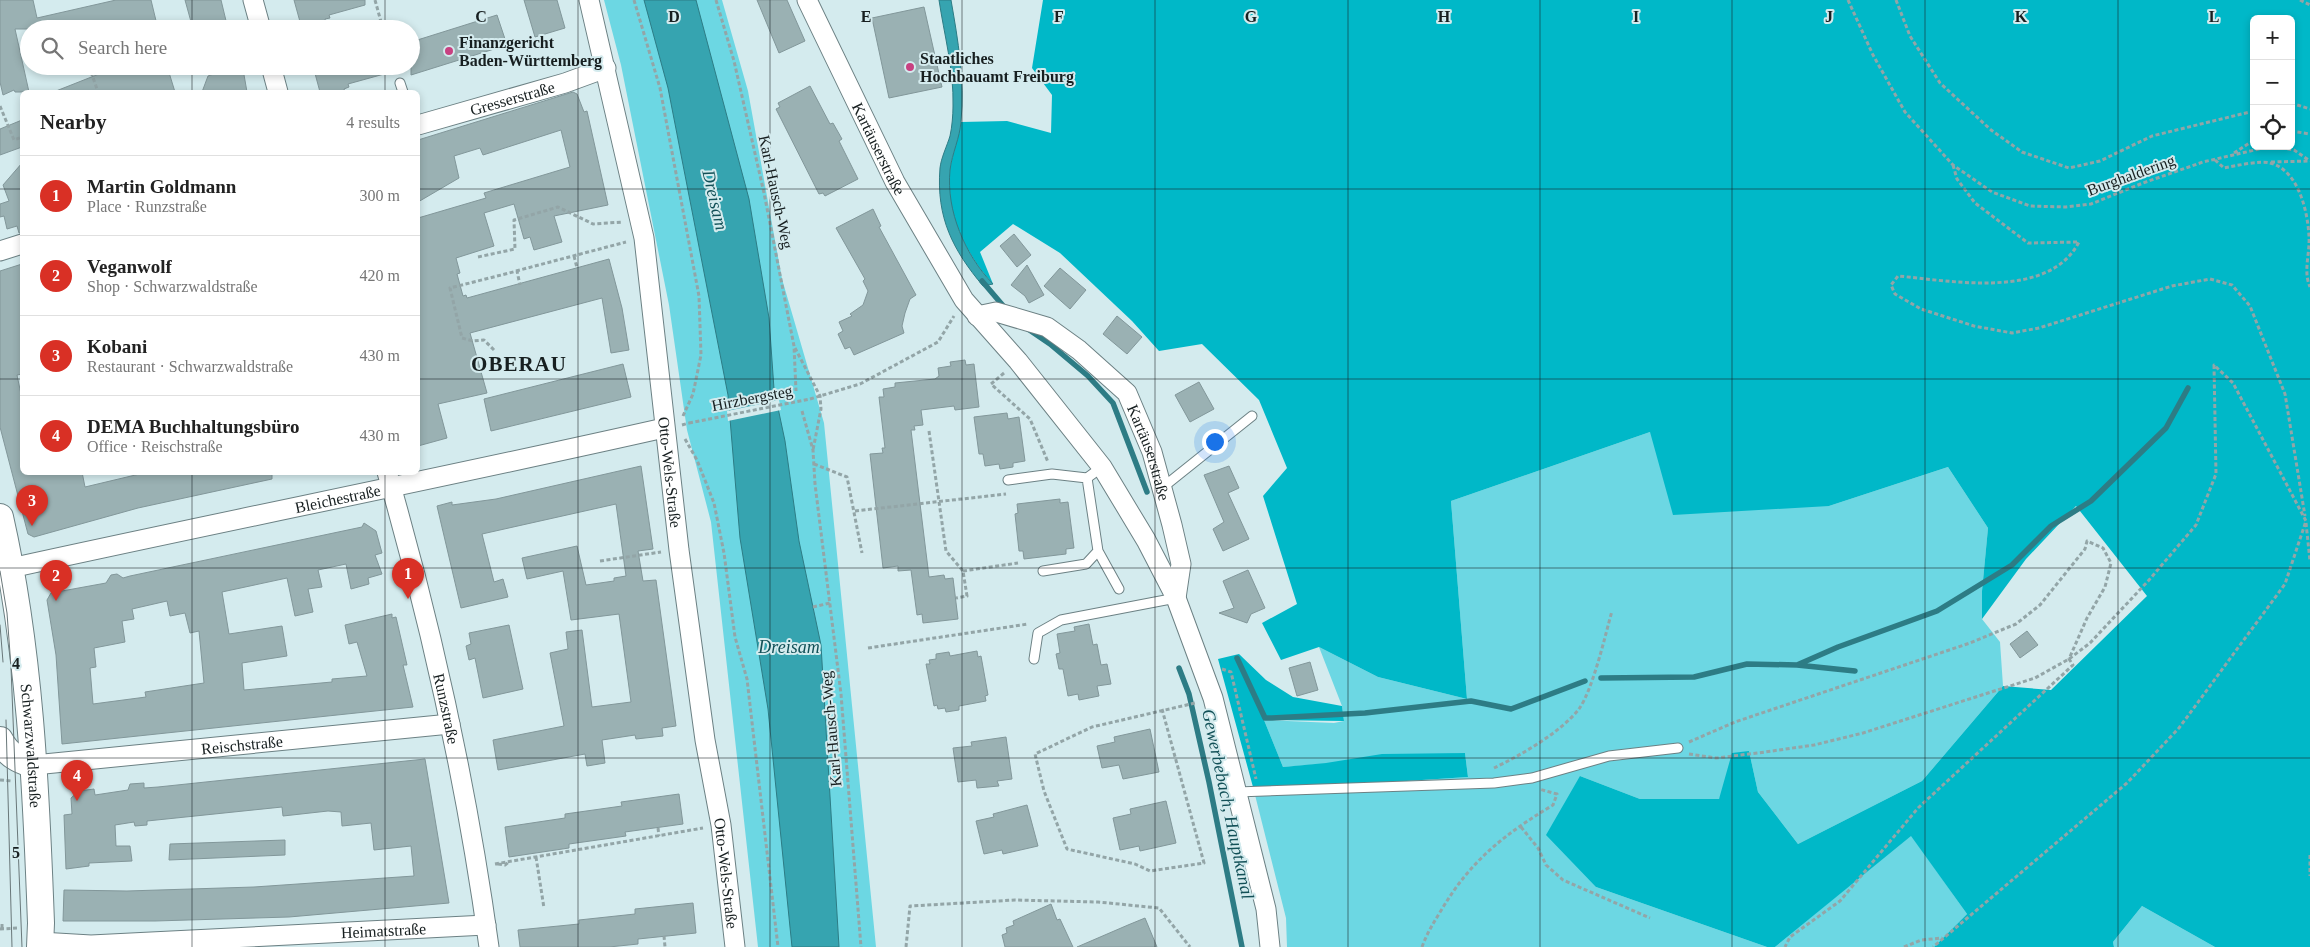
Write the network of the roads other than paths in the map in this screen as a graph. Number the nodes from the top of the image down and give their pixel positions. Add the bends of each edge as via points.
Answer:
1 (253, 0) edge
2 (589, 0) edge
3 (807, 0) edge
4 (259, 20) edge
5 (606, 68) junction
6 (273, 75) edge
7 (400, 83) dead end
8 (277, 90) edge
9 (402, 90) edge
10 (420, 124) edge
11 (20, 245) edge
12 (0, 251) edge
13 (976, 316) junction
14 (1252, 416) dead end
15 (664, 428) junction
16 (1102, 467) junction
17 (420, 474) edge
18 (416, 475) edge
19 (1087, 478) junction
20 (390, 480) edge
21 (1008, 480) dead end
22 (1162, 488) junction
23 (0, 517) edge
24 (1098, 552) junction
25 (11, 568) junction
26 (1043, 571) dead end
27 (1118, 589) dead end
28 (1176, 598) junction
29 (1034, 659) dead end
30 (450, 724) junction
31 (0, 740) edge
32 (1678, 748) road end
33 (34, 765) junction
34 (1237, 792) junction
35 (486, 925) junction
36 (37, 945) edge
37 (489, 947) edge
38 (735, 947) edge
39 (1270, 947) edge

1 - 4 street
2 - 5 street, Otto-Wels-Straße
3 - 13 street, Kartäuserstraße via 896,182
5 - 10 street, Gresserstraße
5 - 15 street, Otto-Wels-Straße via 641,217
6 - 8 street
7 - 9 lane
11 - 12 street
13 - 16 street, Kartäuserstraße via 1018,361
13 - 22 street, Kartäuserstraße via 996,312 1047,327 1079,350 1127,393 1152,452
14 - 22 lane
15 - 17 street, Bleichestraße
15 - 38 street, Otto-Wels-Straße via 706,740 721,825
16 - 19 lane
16 - 28 street, Kartäuserstraße
18 - 20 street, Bleichestraße
19 - 21 lane via 1052,474
19 - 24 lane
20 - 25 street, Bleichestraße
20 - 30 street, Runzstraße via 422,596
22 - 28 street, Kartäuserstraße via 1181,564
23 - 25 main road, Schwarzwaldstraße
24 - 26 lane via 1086,564
24 - 27 lane
25 - 33 main road, Schwarzwaldstraße via 25,666
28 - 29 lane via 1061,620 1038,633
28 - 34 street, Kartäuserstraße via 1213,698
30 - 33 street, Reischstraße
30 - 35 street, Runzstraße via 478,866
31 - 33 main road via 7,752
32 - 34 lane via 1609,756 1524,779
33 - 36 main road, Schwarzwaldstraße
34 - 39 street, Kartäuserstraße via 1266,909
35 - 36 street, Heimatstraße
35 - 37 street, Runzstraße

